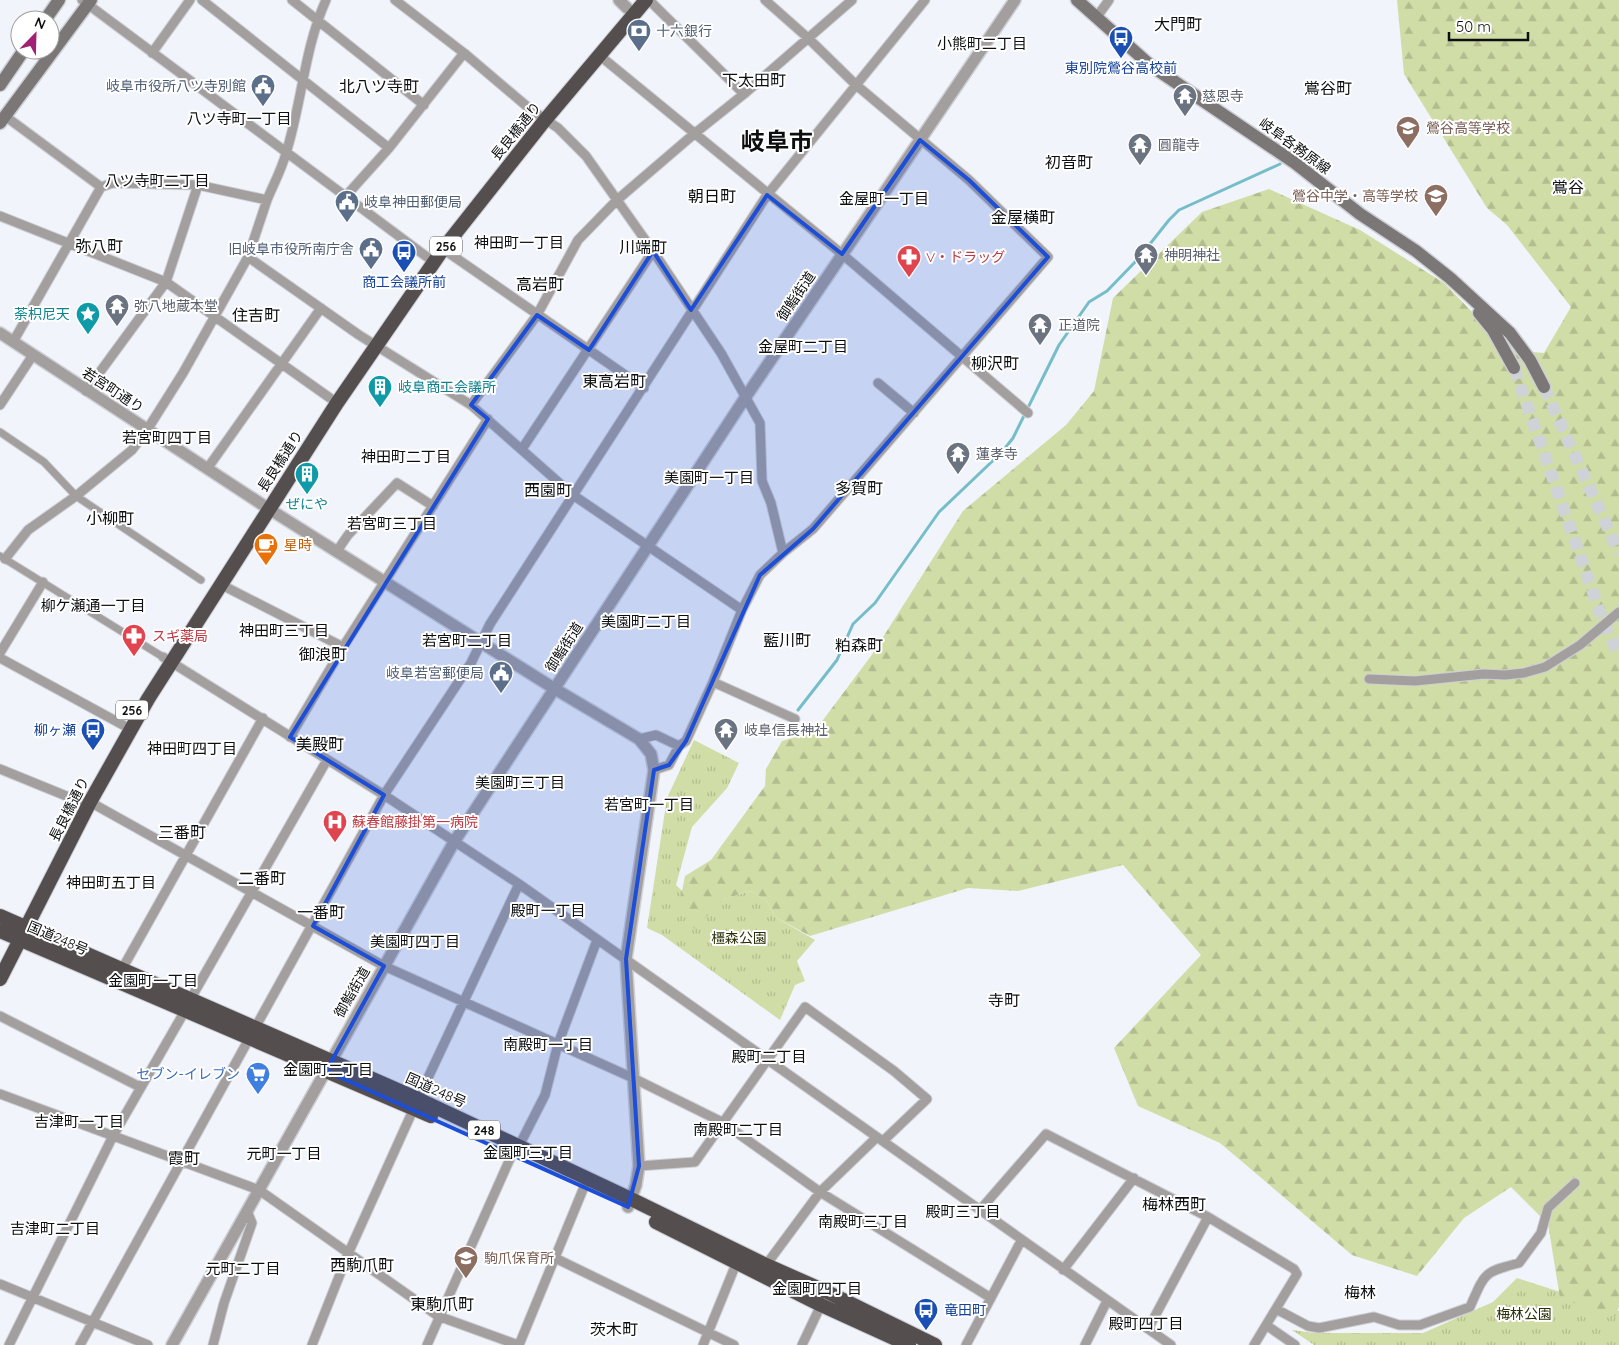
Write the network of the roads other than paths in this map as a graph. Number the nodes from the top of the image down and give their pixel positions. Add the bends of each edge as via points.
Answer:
1 (190, 0) edge
2 (202, 0) edge
3 (292, 0) edge
4 (326, 0) edge
5 (395, 0) edge
6 (647, 0) edge
7 (765, 0) edge
8 (852, 0) edge
9 (925, 0) edge
10 (1015, 0) edge
11 (1076, 0) edge
12 (1109, 0) edge
13 (87, 1) edge
14 (626, 2) edge
15 (1096, 18) junction
16 (317, 20) junction
17 (808, 38) junction
18 (152, 53) junction
19 (464, 53) junction
20 (599, 55) junction
21 (17, 60) edge
22 (302, 79) junction
23 (855, 84) junction
24 (0, 85) edge
25 (744, 94) junction
26 (424, 105) junction
27 (542, 118) junction
28 (3, 120) edge
29 (694, 134) junction
30 (920, 140) junction
31 (389, 148) junction
32 (286, 154) junction
33 (198, 185) junction
34 (101, 187) junction
35 (767, 195) junction
36 (345, 197) junction
37 (267, 200) junction
38 (617, 200) junction
39 (0, 216) edge
40 (69, 244) junction
41 (443, 249) junction
42 (654, 251) junction
43 (842, 254) junction
44 (248, 257) junction
45 (427, 257) junction
46 (1450, 278) junction
47 (166, 282) junction
48 (321, 308) junction
49 (691, 310) junction
50 (538, 315) junction
51 (214, 316) junction
52 (0, 333) edge
53 (13, 342) junction
54 (373, 342) junction
55 (589, 350) junction
56 (33, 356) junction
57 (962, 358) junction
58 (280, 364) junction
59 (1514, 368) tunnel mouth
60 (878, 383) dead end
61 (1544, 386) tunnel mouth
62 (644, 388) junction
63 (86, 391) junction
64 (330, 398) junction
65 (745, 398) junction
66 (0, 405) edge
67 (472, 405) junction
68 (1028, 412) dead end
69 (914, 413) junction
70 (488, 419) junction
71 (147, 430) junction
72 (0, 432) edge
73 (522, 449) junction
74 (207, 469) junction
75 (574, 495) junction
76 (76, 496) junction
77 (265, 506) junction
78 (433, 506) junction
79 (649, 545) junction
80 (337, 551) junction
81 (783, 553) junction
82 (2, 558) edge
83 (201, 580) dead end
84 (43, 582) junction
85 (385, 582) junction
86 (220, 584) junction
87 (742, 610) junction
88 (1619, 612) edge
89 (482, 642) junction
90 (343, 647) junction
91 (0, 653) edge
92 (0, 658) edge
93 (166, 660) junction
94 (1369, 679) dead end
95 (713, 682) junction
96 (555, 689) junction
97 (263, 718) junction
98 (795, 719) dead end
99 (123, 725) junction
100 (290, 736) junction
101 (639, 739) junction
102 (679, 746) junction
103 (327, 760) junction
104 (0, 769) edge
105 (654, 770) junction
106 (384, 795) junction
107 (86, 802) junction
108 (454, 842) junction
109 (186, 855) junction
110 (519, 884) junction
111 (252, 891) junction
112 (0, 916) edge
113 (313, 926) junction
114 (15, 932) edge
115 (597, 940) junction
116 (626, 959) junction
117 (0, 960) edge
118 (384, 966) junction
119 (121, 971) junction
120 (0, 979) edge
121 (464, 1002) junction
122 (188, 1004) junction
123 (0, 1016) edge
124 (253, 1032) junction
125 (558, 1044) junction
126 (768, 1060) junction
127 (328, 1066) junction
128 (634, 1078) junction
129 (140, 1087) junction
130 (0, 1094) edge
131 (416, 1104) junction
132 (722, 1122) junction
133 (113, 1136) junction
134 (880, 1139) junction
135 (516, 1149) junction
136 (182, 1162) junction
137 (639, 1166) junction
138 (1134, 1178) junction
139 (1575, 1184) dead end
140 (584, 1187) junction
141 (259, 1190) junction
142 (820, 1192) junction
143 (629, 1203) junction
144 (980, 1210) junction
145 (247, 1211) junction
146 (1208, 1218) junction
147 (1021, 1240) junction
148 (348, 1254) junction
149 (555, 1258) junction
150 (736, 1264) junction
151 (766, 1265) junction
152 (1063, 1270) junction
153 (0, 1284) edge
154 (33, 1298) junction
155 (991, 1298) junction
156 (1107, 1301) junction
157 (821, 1305) junction
158 (1276, 1309) junction
159 (438, 1316) junction
160 (93, 1322) junction
161 (1266, 1326) junction
162 (1148, 1329) junction
163 (708, 1333) junction
164 (9, 1345) edge
165 (80, 1345) edge
166 (148, 1345) edge
167 (172, 1345) edge
168 (213, 1345) edge
169 (312, 1345) edge
170 (427, 1345) edge
171 (518, 1345) edge
172 (703, 1345) edge
173 (734, 1345) edge
174 (802, 1345) edge
175 (909, 1345) edge
176 (935, 1345) edge
177 (966, 1345) edge
178 (1085, 1345) edge
179 (1171, 1345) edge
180 (1254, 1345) edge
181 (1295, 1345) edge

1 - 18 street
2 - 22 street
3 - 16 street
4 - 16 street
5 - 19 street
6 - 20 highway, 長良橋通り / 256
6 - 25 street
7 - 17 street
8 - 17 street
9 - 23 street
10 - 30 street, 御鮨街道
11 - 15 main road, 岐阜各務原線
12 - 15 street
13 - 18 street
13 - 28 main road
14 - 27 highway, 長良橋通り / 256
15 - 46 main road, 岐阜各務原線 via 1150,65 1295,163
16 - 22 street
16 - 26 street
17 - 23 street
17 - 25 street
18 - 32 street
19 - 26 street
19 - 27 street
20 - 27 highway, 長良橋通り / 256
20 - 29 street
21 - 24 main road
22 - 31 street
22 - 32 street
23 - 30 street
23 - 35 street
25 - 29 street
26 - 31 street
27 - 38 street via 558,128 586,156
27 - 41 highway, 長良橋通り / 256
27 - 45 highway, 長良橋通り / 256
28 - 34 street
29 - 35 street
29 - 38 street
30 - 43 street, 御鮨街道
30 - 57 street via 969,180 1048,257
31 - 36 street
32 - 36 street
32 - 37 street
33 - 34 street via 112,183
33 - 37 street
33 - 47 street
34 - 40 street
35 - 43 street
35 - 49 street
36 - 45 street
37 - 44 street
38 - 42 street
38 - 50 street via 578,240
39 - 40 street
40 - 47 street
40 - 53 street
41 - 50 street
41 - 54 highway, 長良橋通り / 256
42 - 49 street
42 - 55 street
43 - 57 street
43 - 65 street, 御鮨街道
44 - 48 street
44 - 51 street
45 - 54 highway, 長良橋通り / 256
46 - 59 main road, 岐阜各務原線 via 1493,330
46 - 61 main road, 岐阜各務原線 via 1510,333
47 - 51 street
47 - 63 street
48 - 54 street
48 - 58 street
49 - 62 street
49 - 65 street via 722,353
50 - 55 street
50 - 67 street
51 - 58 street
51 - 71 street
52 - 53 street, 若宮町通り
53 - 56 street, 若宮町通り
54 - 64 highway, 長良橋通り / 256
54 - 67 street
54 - 77 highway, 長良橋通り / 256
55 - 62 street
55 - 73 street
56 - 63 street, 若宮町通り
56 - 66 street
57 - 68 street
57 - 69 street
58 - 64 street
58 - 74 street
60 - 69 street
62 - 75 street
63 - 71 street, 若宮町通り
64 - 77 highway, 長良橋通り / 256
65 - 79 street, 御鮨街道
65 - 81 street via 760,423 762,481
67 - 70 street
69 - 81 street via 813,529
70 - 73 street
70 - 78 street
71 - 74 street, 若宮町通り
71 - 76 street via 132,450
72 - 76 street via 44,462
73 - 75 street
74 - 77 street, 若宮町通り
75 - 79 street
75 - 89 street via 490,624
76 - 82 street via 28,530
76 - 83 street
77 - 80 street, 若宮町通り
77 - 86 highway, 長良橋通り / 256
77 - 93 highway, 長良橋通り / 256
78 - 80 street via 397,483
78 - 85 street
79 - 87 street
79 - 96 street, 御鮨街道
80 - 85 street, 若宮町通り
81 - 87 street via 760,575
82 - 84 street
84 - 91 street
84 - 93 street
85 - 89 street, 若宮町通り
85 - 90 street
86 - 90 street
86 - 93 highway, 長良橋通り / 256
87 - 95 street
88 - 94 street via 1580,646 1545,667 1524,673 1415,681
89 - 96 street, 若宮町通り
89 - 106 street
90 - 100 street
92 - 99 street
93 - 97 street
93 - 99 highway, 長良橋通り / 256
93 - 107 highway, 長良橋通り / 256
95 - 98 street
95 - 102 street via 686,741
96 - 101 street, 若宮町通り
96 - 108 street, 御鮨街道
97 - 100 street
97 - 109 street
99 - 107 highway, 長良橋通り / 256
100 - 103 street
101 - 102 street via 656,735
101 - 105 street via 651,754
102 - 105 street via 669,764
103 - 106 street
103 - 111 street
104 - 107 street
105 - 116 street
106 - 108 street
106 - 113 street
107 - 109 street
107 - 114 highway, 長良橋通り / 256
108 - 110 street
108 - 118 street, 御鮨街道
109 - 111 street
109 - 119 street
110 - 115 street
110 - 121 street
111 - 113 street
111 - 122 street
112 - 114 highway
113 - 118 street
113 - 124 street
114 - 117 highway, 長良橋通り
114 - 119 highway, 国道248号 / 248
114 - 120 highway, 長良橋通り
114 - 122 highway, 国道248号 / 248
115 - 116 street
115 - 125 street
116 - 126 street
116 - 128 street
118 - 121 street
118 - 127 street, 御鮨街道
119 - 122 highway, 国道248号 / 248
121 - 125 street
121 - 131 street
122 - 124 highway, 国道248号 / 248
122 - 129 street
123 - 129 street
124 - 127 highway, 国道248号 / 248
124 - 136 street
125 - 128 street
125 - 135 street via 545,1095
126 - 132 street
126 - 134 street
126 - 134 street via 805,1007 927,1099
127 - 131 highway, 国道248号 / 248
127 - 141 street, 御鮨街道
128 - 132 street
128 - 137 street
129 - 133 street
130 - 133 street
131 - 135 highway, 国道248号 / 248
131 - 148 street
132 - 137 street via 695,1162
132 - 142 street
133 - 136 street
133 - 154 street
134 - 142 street
134 - 144 street
135 - 140 highway, 国道248号 / 248
135 - 143 highway, 国道248号 / 248
135 - 159 street
136 - 141 street
136 - 160 street
137 - 143 street
138 - 144 street via 1046,1134
138 - 146 street
138 - 152 street
139 - 158 street via 1548,1208 1541,1234 1520,1263 1492,1270 1484,1276 1470,1307 1420,1325 1399,1325 1374,1317 1318,1328
140 - 143 highway, 国道248号 / 248
140 - 149 street
141 - 145 street, 御鮨街道
141 - 148 street
142 - 151 street
142 - 155 street
143 - 150 highway, 国道248号 / 248
143 - 151 highway, 国道248号 / 248
144 - 147 street
145 - 167 street, 御鮨街道
145 - 168 street via 252,1223
146 - 158 street via 1294,1269 1297,1274
146 - 162 street
147 - 152 street
147 - 155 street
148 - 159 street
148 - 169 street
149 - 163 street
149 - 171 street
150 - 157 highway, 国道248号 / 248
150 - 163 street
151 - 176 highway, 国道248号 / 248
152 - 156 street
153 - 154 street
154 - 160 street
154 - 164 street
155 - 177 street
156 - 162 street
156 - 178 street
157 - 174 street
157 - 175 highway, 国道248号 / 248
158 - 161 street
159 - 170 street
159 - 171 street
160 - 165 street
160 - 166 street
161 - 180 street
161 - 181 street
162 - 179 street
163 - 172 street
163 - 173 street

